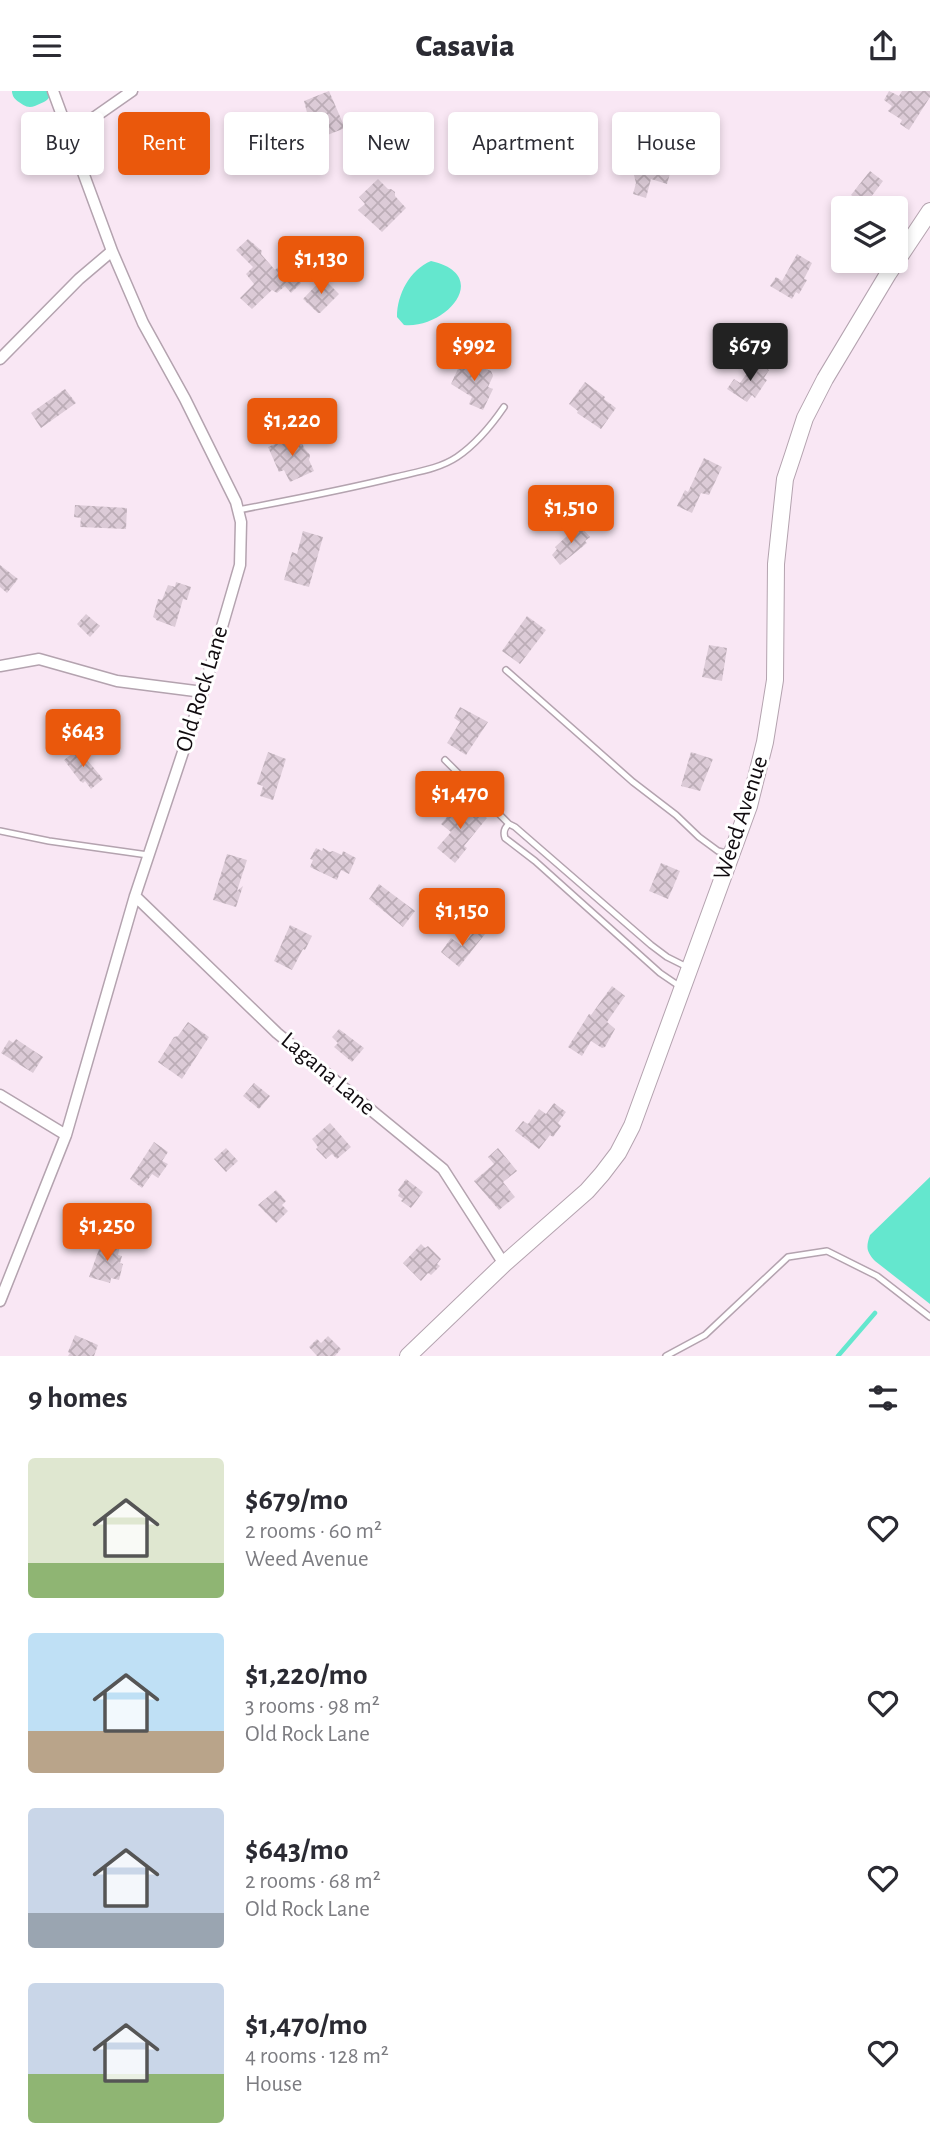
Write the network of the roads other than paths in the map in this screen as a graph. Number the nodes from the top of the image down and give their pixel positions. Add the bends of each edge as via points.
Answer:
1 (132, 91) edge
2 (54, 95) edge
3 (60, 112) edge
4 (102, 112) edge
5 (84, 175) edge
6 (930, 211) edge
7 (112, 251) junction
8 (0, 359) edge
9 (504, 407) dead end
10 (238, 510) junction
11 (0, 666) edge
12 (506, 670) dead end
13 (203, 692) junction
14 (444, 759) dead end
15 (509, 824) junction
16 (0, 831) edge
17 (731, 854) junction
18 (148, 855) junction
19 (135, 896) junction
20 (689, 969) junction
21 (682, 988) junction
22 (0, 1095) edge
23 (66, 1135) junction
24 (505, 1264) junction
25 (0, 1301) edge
26 (930, 1317) edge
27 (408, 1356) edge
28 (666, 1356) edge

1 - 4 street
2 - 3 street, Old Rock Lane
5 - 7 street, Old Rock Lane
6 - 17 main road, Weed Avenue via 825,379 805,418 785,479 776,564 775,680 749,806
7 - 8 street
7 - 10 street, Old Rock Lane via 143,323
9 - 10 lane via 472,445 437,466
10 - 13 street, Old Rock Lane via 240,565
11 - 13 street via 39,659 117,681
12 - 17 lane via 699,837
13 - 18 street, Old Rock Lane
14 - 15 lane
15 - 20 lane via 652,945
15 - 21 lane via 505,838
16 - 18 lane
17 - 20 main road, Weed Avenue
18 - 19 street, Old Rock Lane
19 - 23 street, Old Rock Lane
19 - 24 street, Lagana Lane via 277,1033 443,1169
20 - 21 main road, Weed Avenue
21 - 24 main road, Weed Avenue via 618,1153 587,1191
22 - 23 street
23 - 25 street, Old Rock Lane
24 - 27 main road, Weed Avenue
26 - 28 lane via 877,1276 827,1251 788,1257 705,1335

